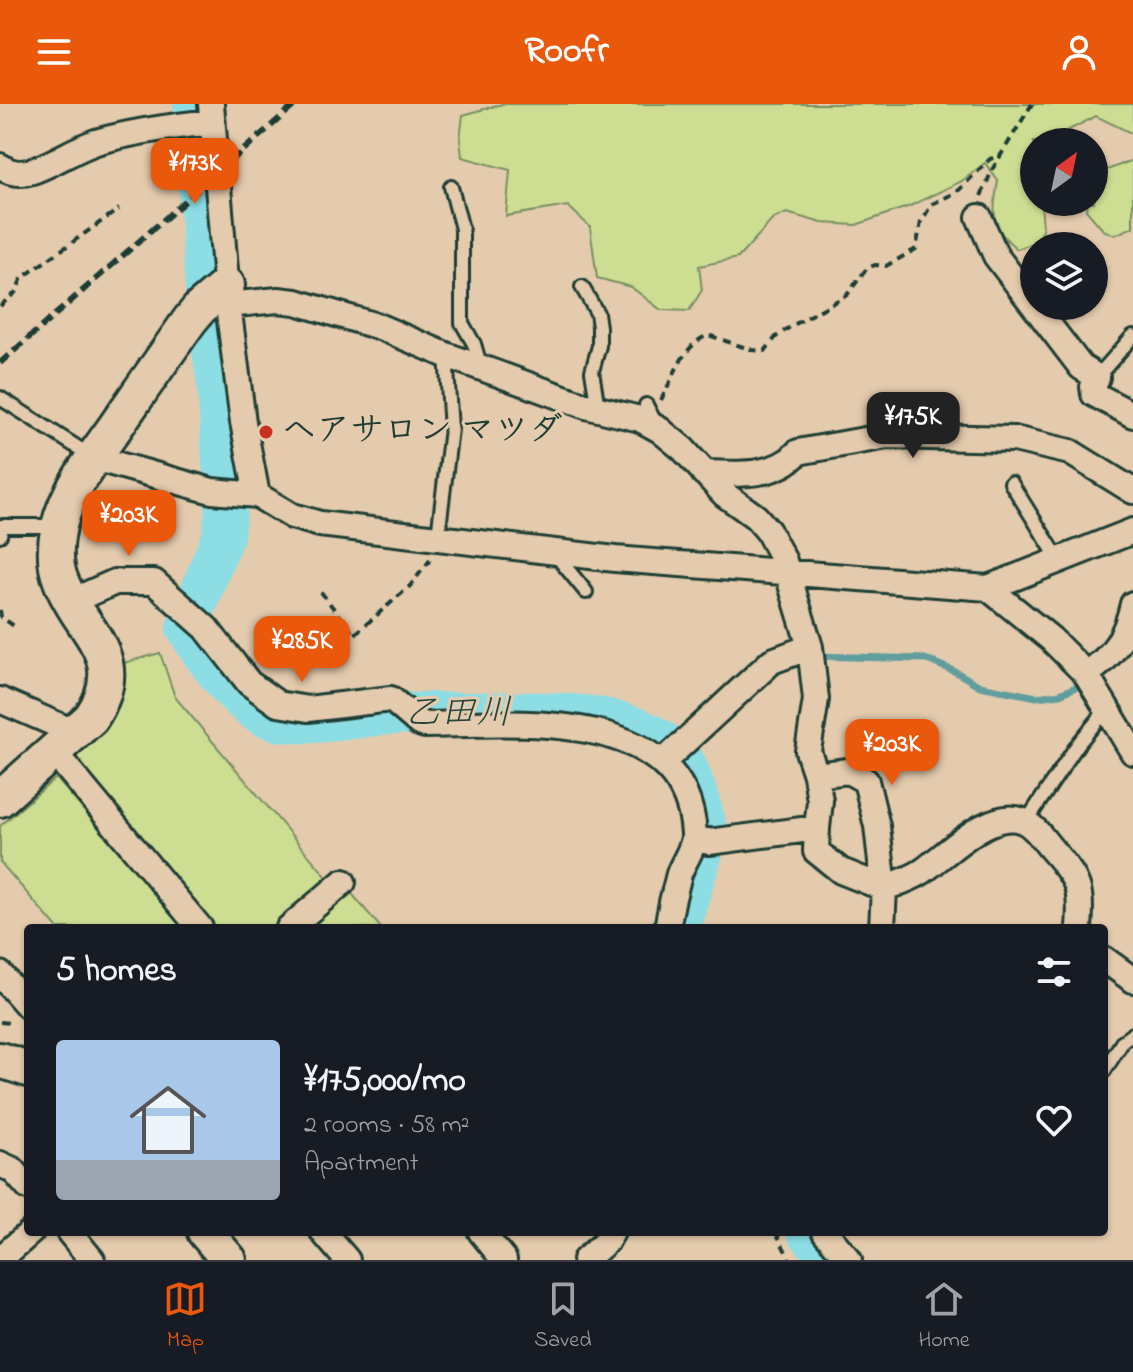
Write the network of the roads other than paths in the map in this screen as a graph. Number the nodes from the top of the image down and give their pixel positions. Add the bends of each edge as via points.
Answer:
1 (211, 113) edge
2 (0, 166) edge
3 (451, 187) dead end
4 (979, 217) road end
5 (582, 287) dead end
6 (217, 298) junction
7 (1133, 336) edge
8 (446, 355) junction
9 (481, 368) junction
10 (1097, 377) junction
11 (0, 398) edge
12 (598, 409) junction
13 (1133, 415) edge
14 (94, 458) junction
15 (704, 473) junction
16 (1011, 483) dead end
17 (1133, 491) edge
18 (257, 495) junction
19 (59, 526) junction
20 (1133, 531) edge
21 (0, 535) edge
22 (435, 536) junction
23 (553, 551) junction
24 (1059, 560) junction
25 (788, 573) junction
26 (988, 588) junction
27 (586, 592) dead end
28 (72, 601) junction
29 (1133, 604) edge
30 (1129, 635) edge
31 (812, 655) junction
32 (1086, 674) junction
33 (0, 700) edge
34 (1107, 709) junction
35 (65, 742) junction
36 (1133, 752) edge
37 (663, 762) junction
38 (816, 775) junction
39 (0, 799) edge
40 (1026, 822) junction
41 (817, 828) junction
42 (695, 837) junction
43 (343, 882) dead end
44 (884, 888) junction
45 (197, 924) edge
46 (294, 924) edge
47 (668, 924) edge
48 (882, 924) edge
49 (1079, 924) edge
50 (1108, 962) edge
51 (0, 974) edge
52 (1133, 980) edge
53 (24, 1001) edge
54 (1133, 1034) edge
55 (0, 1060) edge
56 (1108, 1065) edge
57 (24, 1068) edge
58 (0, 1164) edge
59 (24, 1182) edge
60 (26, 1236) edge
61 (72, 1236) edge
62 (208, 1236) edge
63 (326, 1236) edge
64 (484, 1236) edge
65 (610, 1236) edge
66 (828, 1236) edge
67 (0, 1259) edge
68 (92, 1260) edge
69 (229, 1260) edge
70 (347, 1260) edge
71 (504, 1260) edge
72 (585, 1260) edge
73 (849, 1260) edge

1 - 2 street via 95,143 34,170 17,174
1 - 6 street
3 - 9 lane via 462,229 462,323
4 - 10 street via 996,256 1075,360
5 - 12 lane via 599,327 592,371
6 - 8 street via 296,302 380,327
6 - 14 street
6 - 18 street
7 - 10 lane
8 - 9 street
8 - 22 lane via 451,429
9 - 12 street
10 - 13 street via 1094,394
11 - 14 lane
12 - 15 street via 652,417
14 - 18 street via 212,491
14 - 19 street
15 - 17 street via 748,475 791,461 798,452 887,436 1014,439 1070,452
15 - 25 street via 768,531
16 - 24 lane
18 - 22 street via 292,516 320,524
19 - 21 lane via 2,526
19 - 28 street via 56,565
20 - 24 street
22 - 23 street
23 - 25 street
23 - 27 lane
24 - 26 street
25 - 26 street
25 - 31 street
26 - 32 street
28 - 35 street via 99,643 107,684 100,705
28 - 37 street via 115,582 154,582 206,628 249,683 278,704 308,709 391,699 419,723 567,726 605,733
29 - 30 street
30 - 32 street
31 - 37 street via 772,661
31 - 38 street via 816,699 808,741
32 - 34 street
33 - 35 street
34 - 36 street
34 - 40 lane
35 - 39 street
35 - 45 street
37 - 42 street via 684,793
38 - 41 street
38 - 44 street via 848,771 866,781
40 - 44 street via 1005,818 976,831 923,871
40 - 49 street via 1074,875
41 - 42 street via 709,842
41 - 44 street via 816,851 841,871
42 - 47 street
43 - 46 street
44 - 48 street
50 - 52 street
51 - 53 street
54 - 56 lane
55 - 57 street
58 - 59 street
60 - 67 street
61 - 68 street
62 - 69 street
63 - 70 street
64 - 71 street
65 - 72 street
66 - 73 street

